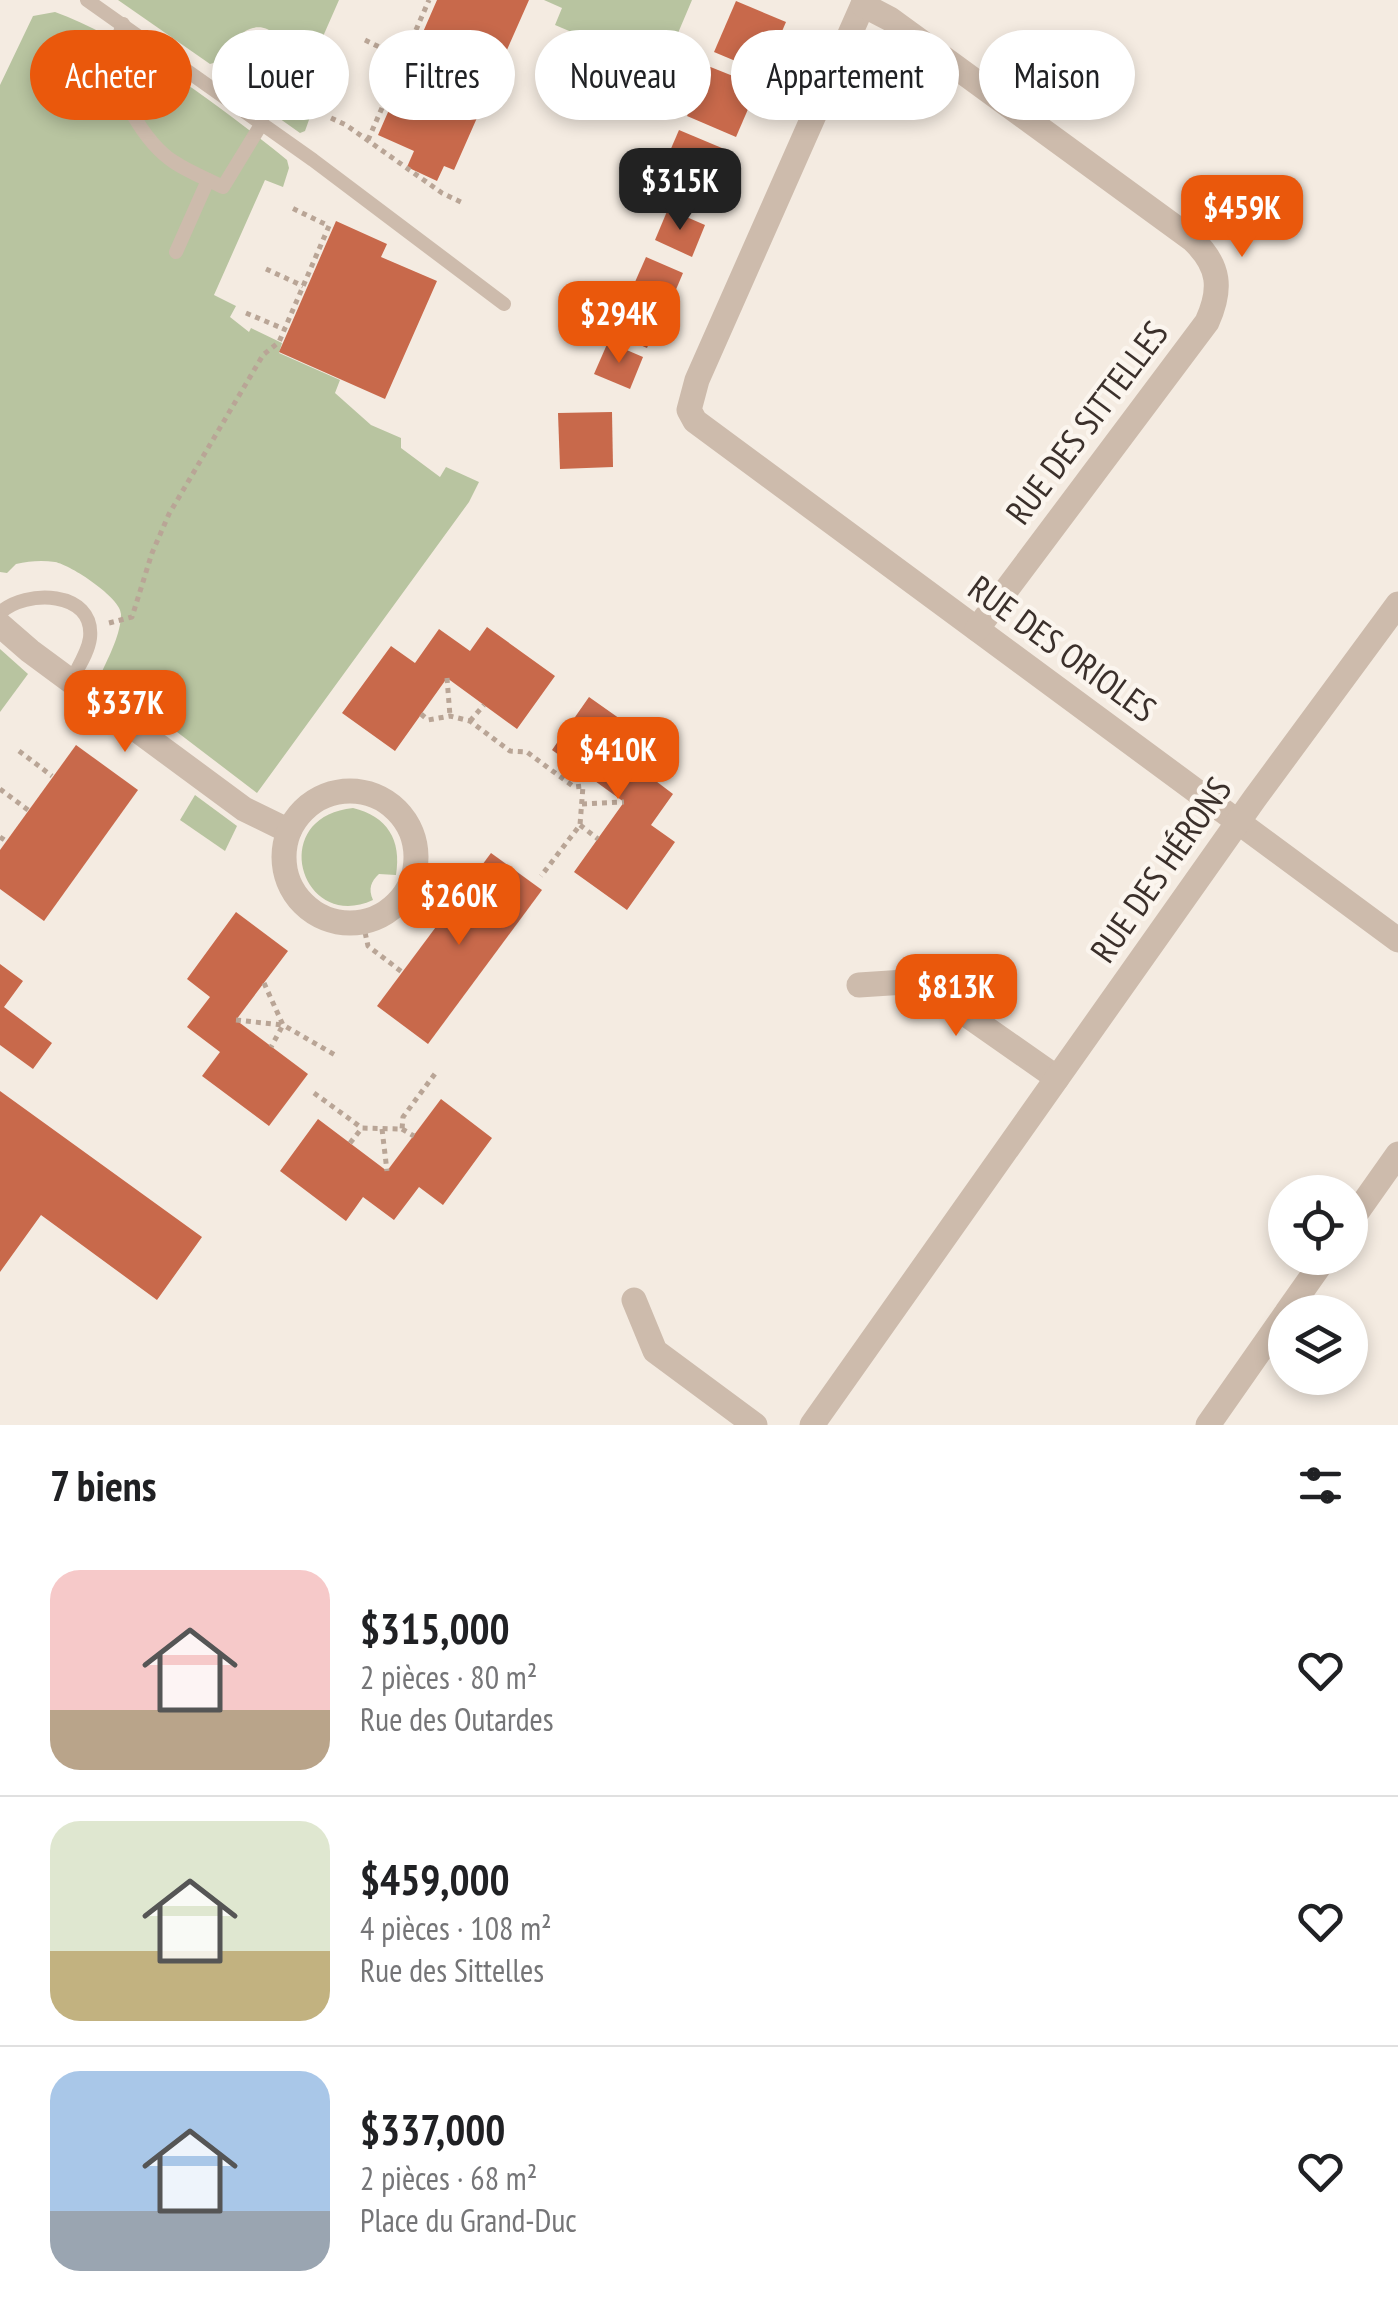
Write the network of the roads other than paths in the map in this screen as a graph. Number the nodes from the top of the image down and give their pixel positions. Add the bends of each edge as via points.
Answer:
1 (87, 0) edge
2 (864, 2) edge
3 (123, 24) junction
4 (262, 124) junction
5 (208, 180) junction
6 (176, 252) dead end
7 (504, 304) dead end
8 (1398, 604) edge
9 (0, 613) edge
10 (0, 624) edge
11 (977, 629) junction
12 (71, 681) junction
13 (1238, 822) junction
14 (289, 831) junction
15 (1398, 940) edge
16 (859, 985) dead end
17 (1057, 1078) junction
18 (1398, 1154) edge
19 (1368, 1196) edge
20 (634, 1300) dead end
21 (1268, 1340) edge
22 (755, 1425) edge
23 (812, 1425) edge
24 (1208, 1425) edge

1 - 3 lane
2 - 11 street, RUE DES ORIOLES via 704,362 689,410 705,430
2 - 11 street, RUE DES SITTELLES via 1193,240 1217,272 1208,322
3 - 4 lane
3 - 5 lane via 114,54 134,118 170,160
4 - 5 lane via 224,187
4 - 7 lane
5 - 6 lane
8 - 13 street, RUE DES HÉRONS
9 - 12 lane via 25,600 60,599 80,609 90,628
10 - 12 street
11 - 13 street, RUE DES ORIOLES
12 - 14 street via 244,809
13 - 15 street, RUE DES ORIOLES
13 - 17 street, RUE DES HÉRONS
14 - 14 street via 284,864 297,896 325,919 362,923 393,908 408,891 416,869 409,826 373,795 327,795 300,813
16 - 17 street via 928,987
17 - 23 street, RUE DES HÉRONS
18 - 19 street
20 - 22 street via 656,1351
21 - 24 street

